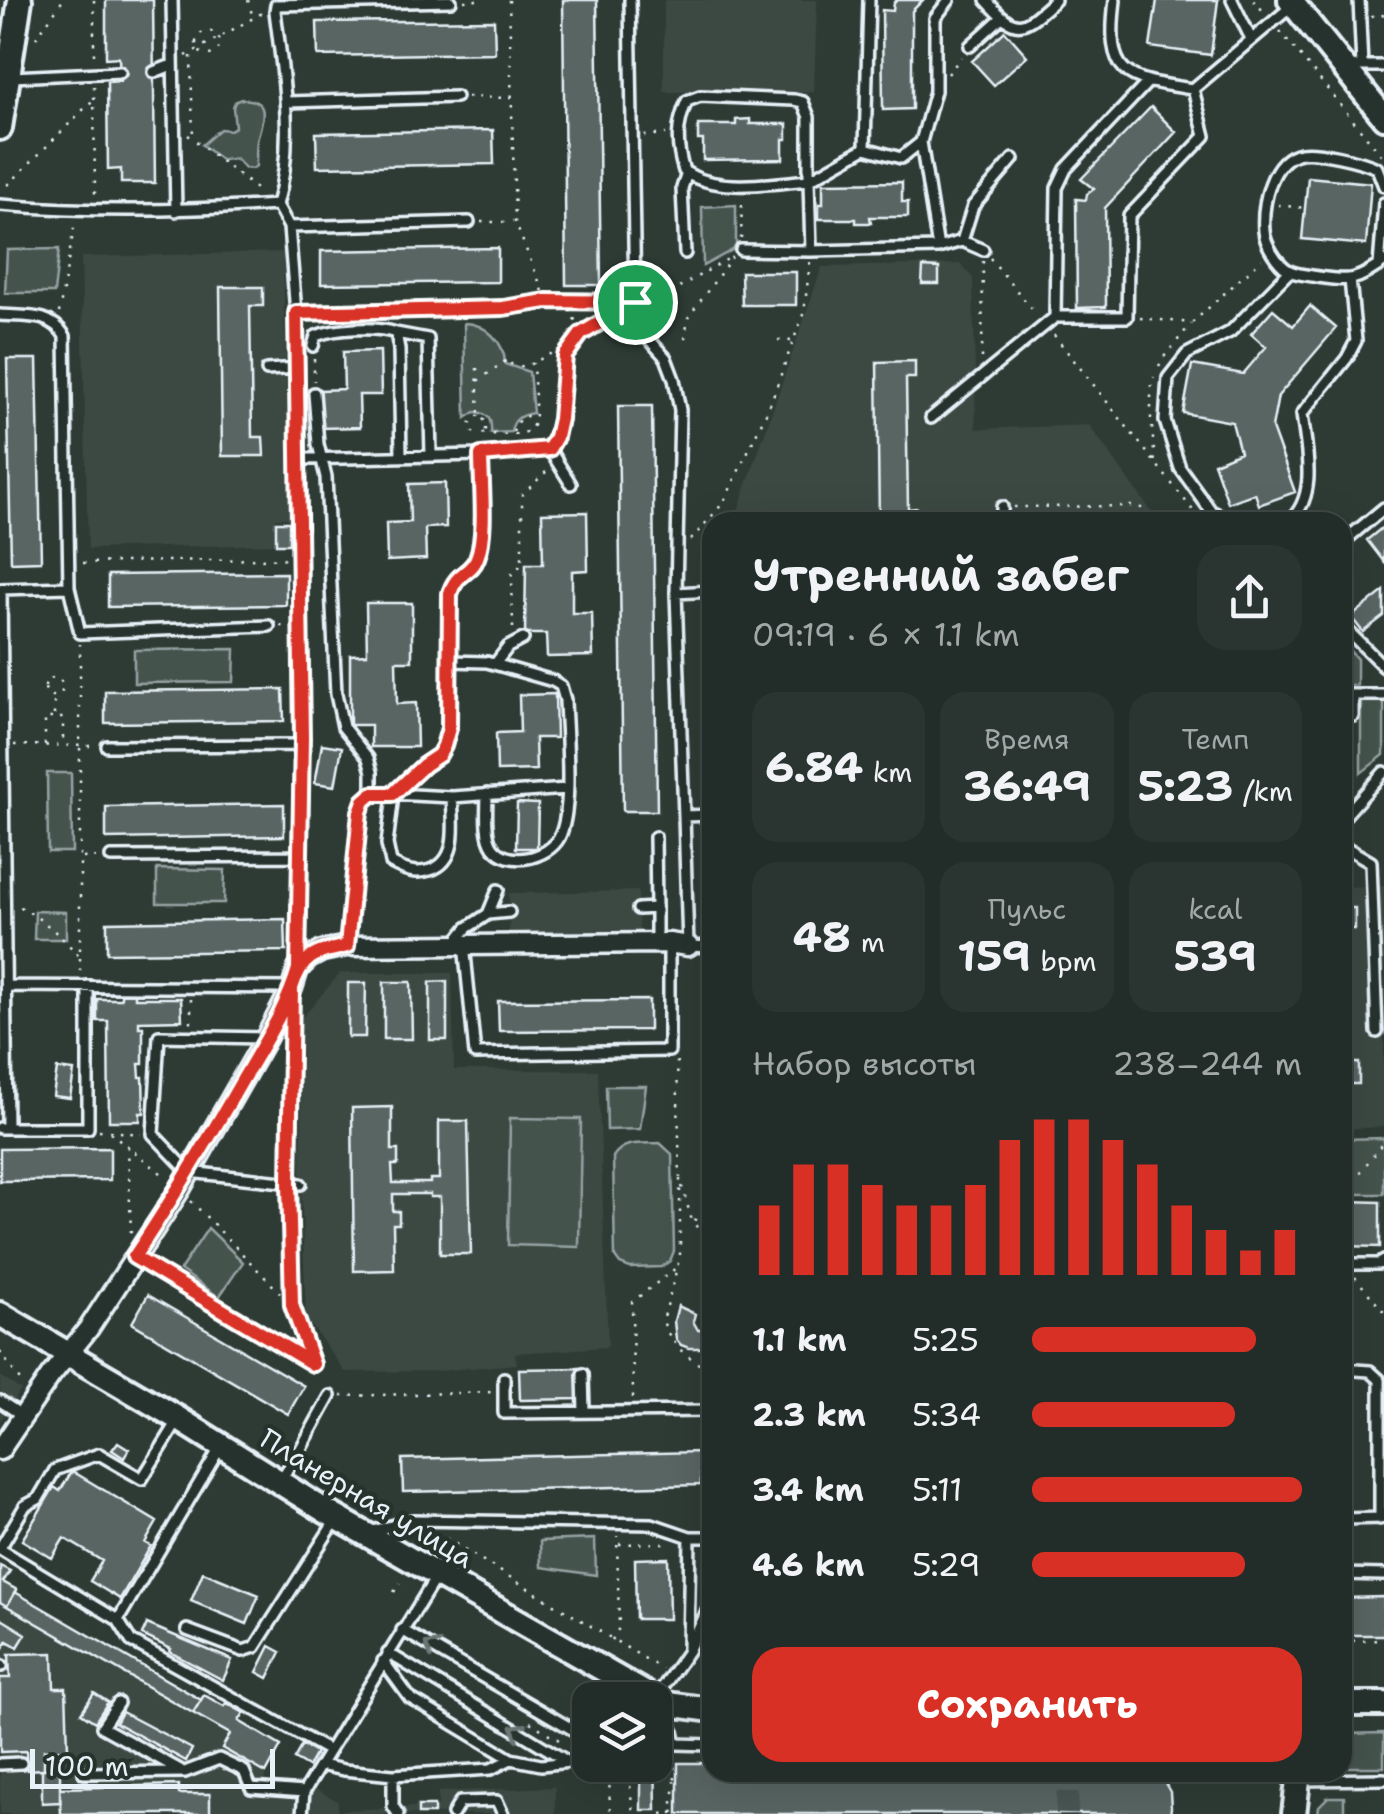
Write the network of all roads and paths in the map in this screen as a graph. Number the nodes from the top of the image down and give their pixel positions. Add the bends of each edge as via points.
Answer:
1 (20, 0) edge
2 (63, 0) edge
3 (94, 0) edge
4 (172, 0) edge
5 (248, 0) edge
6 (510, 0) edge
7 (630, 0) edge
8 (869, 0) edge
9 (949, 0) edge
10 (986, 0) edge
11 (1055, 0) edge
12 (1115, 0) edge
13 (1232, 0) edge
14 (1253, 0) edge
15 (1359, 0) edge
16 (451, 1) edge
17 (1292, 2) edge
18 (276, 5) junction
19 (253, 18) junction
20 (1001, 18) junction
21 (1273, 22) junction
22 (219, 38) junction
23 (35, 39) dead end
24 (1251, 39) junction
25 (970, 46) joint
26 (197, 50) junction
27 (191, 53) junction
28 (172, 65) junction
29 (1384, 66) edge
30 (1352, 67) junction
31 (94, 72) junction
32 (120, 72) dead end
33 (154, 72) dead end
34 (9, 77) junction
35 (1147, 82) junction
36 (1193, 89) junction
37 (935, 92) junction
38 (456, 97) joint
39 (513, 98) junction
40 (94, 100) junction
41 (286, 102) junction
42 (1384, 117) edge
43 (174, 122) junction
44 (0, 128) edge
45 (678, 133) junction
46 (632, 136) junction
47 (193, 140) junction
48 (920, 142) junction
49 (865, 148) junction
50 (1384, 158) edge
51 (1014, 159) dead end
52 (687, 173) junction
53 (809, 180) junction
54 (8, 185) dead end
55 (742, 185) junction
56 (1384, 186) edge
57 (1384, 203) edge
58 (1266, 204) junction
59 (0, 206) edge
60 (278, 206) junction
61 (1305, 208) dead end
62 (95, 210) junction
63 (77, 211) junction
64 (176, 211) junction
65 (470, 222) joint
66 (515, 222) junction
67 (289, 226) junction
68 (962, 242) junction
69 (938, 248) junction
70 (741, 250) joint
71 (983, 250) junction
72 (811, 251) junction
73 (1271, 251) junction
74 (685, 253) dead end
75 (1381, 264) edge
76 (1289, 272) junction
77 (1350, 279) junction
78 (546, 301) junction
79 (560, 301) junction
80 (636, 307) junction
81 (296, 313) junction
82 (0, 316) edge
83 (1056, 317) junction
84 (1128, 317) junction
85 (57, 324) junction
86 (1045, 324) junction
87 (396, 333) junction
88 (581, 334) junction
89 (684, 339) dead end
90 (778, 340) dead end
91 (793, 341) junction
92 (313, 346) joint
93 (567, 354) junction
94 (532, 363) junction
95 (298, 368) junction
96 (477, 368) dead end
97 (267, 370) dead end
98 (982, 377) junction
99 (478, 381) junction
100 (768, 382) dead end
101 (778, 382) junction
102 (314, 392) joint
103 (479, 415) junction
104 (535, 416) junction
105 (931, 418) dead end
106 (486, 434) junction
107 (513, 434) junction
108 (549, 449) junction
109 (431, 455) junction
110 (481, 455) junction
111 (401, 456) junction
112 (298, 459) junction
113 (556, 461) junction
114 (571, 484) dead end
115 (1002, 508) joint
116 (1384, 508) edge
117 (715, 512) edge
118 (1002, 512) edge
119 (1146, 512) edge
120 (1195, 512) edge
121 (1211, 512) edge
122 (1298, 512) edge
123 (702, 527) edge
124 (301, 528) joint
125 (1352, 535) edge
126 (677, 556) junction
127 (301, 558) junction
128 (68, 564) junction
129 (69, 588) junction
130 (702, 591) edge
131 (676, 592) junction
132 (301, 625) junction
133 (269, 626) joint
134 (80, 633) junction
135 (1352, 635) edge
136 (523, 639) dead end
137 (513, 645) junction
138 (450, 661) junction
139 (494, 664) junction
140 (1384, 667) edge
141 (1384, 694) edge
142 (1352, 695) edge
143 (54, 697) dead end
144 (1352, 712) edge
145 (1353, 716) dead end
146 (54, 718) junction
147 (3, 744) junction
148 (44, 745) junction
149 (63, 745) junction
150 (301, 745) junction
151 (82, 746) junction
152 (108, 746) joint
153 (1384, 772) edge
154 (567, 789) junction
155 (372, 794) junction
156 (393, 794) junction
157 (487, 794) junction
158 (452, 798) junction
159 (1352, 808) edge
160 (702, 815) edge
161 (684, 816) junction
162 (655, 837) dead end
163 (1352, 851) edge
164 (300, 856) junction
165 (111, 857) joint
166 (81, 858) junction
167 (2, 870) edge
168 (498, 890) dead end
169 (5, 899) junction
170 (656, 908) junction
171 (638, 909) dead end
172 (509, 912) dead end
173 (488, 914) junction
174 (459, 944) junction
175 (671, 944) junction
176 (347, 946) junction
177 (702, 946) edge
178 (80, 957) junction
179 (298, 969) junction
180 (6, 986) junction
181 (84, 986) junction
182 (191, 987) junction
183 (292, 988) junction
184 (292, 1027) dead end
185 (1377, 1032) dead end
186 (191, 1036) junction
187 (266, 1038) junction
188 (669, 1051) junction
189 (4, 1128) edge
190 (88, 1128) junction
191 (110, 1132) junction
192 (153, 1134) junction
193 (1384, 1141) edge
194 (128, 1145) junction
195 (189, 1172) junction
196 (1352, 1178) edge
197 (680, 1179) junction
198 (289, 1183) junction
199 (301, 1184) dead end
200 (180, 1189) junction
201 (702, 1219) edge
202 (692, 1221) junction
203 (702, 1234) edge
204 (133, 1260) junction
205 (1384, 1261) edge
206 (1352, 1264) edge
207 (677, 1266) junction
208 (1352, 1274) edge
209 (292, 1305) junction
210 (1384, 1312) edge
211 (0, 1314) edge
212 (0, 1352) edge
213 (68, 1355) junction
214 (313, 1364) joint
215 (702, 1366) edge
216 (1352, 1370) edge
217 (583, 1374) dead end
218 (504, 1378) dead end
219 (504, 1391) junction
220 (29, 1393) dead end
221 (330, 1396) joint
222 (0, 1401) edge
223 (702, 1410) edge
224 (634, 1411) junction
225 (584, 1412) junction
226 (24, 1416) junction
227 (180, 1419) junction
228 (222, 1446) junction
229 (0, 1450) edge
230 (280, 1482) junction
231 (337, 1518) junction
232 (1382, 1518) edge
233 (1352, 1519) edge
234 (413, 1520) junction
235 (617, 1524) junction
236 (364, 1533) junction
237 (702, 1538) edge
238 (690, 1540) junction
239 (618, 1544) junction
240 (0, 1548) edge
241 (1352, 1574) edge
242 (437, 1575) junction
243 (1384, 1575) edge
244 (400, 1583) dead end
245 (394, 1592) dead end
246 (118, 1620) junction
247 (702, 1621) edge
248 (187, 1630) dead end
249 (402, 1630) junction
250 (612, 1640) junction
251 (1384, 1640) edge
252 (1352, 1641) edge
253 (688, 1650) junction
254 (386, 1657) junction
255 (672, 1674) junction
256 (616, 1682) edge
257 (669, 1682) edge
258 (118, 1703) dead end
259 (672, 1703) edge
260 (1352, 1704) edge
261 (1384, 1704) edge
262 (702, 1708) edge
263 (672, 1733) edge
264 (676, 1744) junction
265 (702, 1745) edge
266 (329, 1750) junction
267 (510, 1759) junction
268 (570, 1762) junction
269 (21, 1763) dead end
270 (0, 1764) edge
271 (320, 1765) junction
272 (185, 1772) junction
273 (84, 1773) dead end
274 (392, 1775) junction
275 (1352, 1778) edge
276 (1384, 1779) edge
277 (609, 1782) edge
278 (630, 1782) edge
279 (1298, 1782) edge
280 (304, 1792) junction
281 (674, 1813) edge
282 (302, 1814) edge
283 (398, 1814) edge
284 (453, 1814) edge
285 (503, 1814) edge
286 (610, 1814) edge
287 (633, 1814) edge
288 (662, 1814) edge
289 (1293, 1814) edge

1 - 34 main road
2 - 23 path
3 - 31 path
4 - 28 lane
5 - 19 path
6 - 39 path
7 - 46 lane
8 - 49 lane
9 - 37 lane via 935,18
10 - 20 lane
11 - 20 lane via 1027,24
12 - 35 lane via 1115,57
13 - 24 lane
14 - 21 path
15 - 30 lane
16 - 18 lane
17 - 21 lane
17 - 30 main road
18 - 19 path
18 - 41 lane
19 - 22 path
20 - 25 lane
21 - 24 lane
21 - 50 path
22 - 26 path
22 - 26 path via 214,54
22 - 26 path via 202,32
24 - 36 lane
25 - 37 path
26 - 27 path
27 - 28 path
27 - 47 path
28 - 33 lane
28 - 43 lane
29 - 30 lane
30 - 42 main road
31 - 32 lane
31 - 34 lane
31 - 40 path
34 - 44 main road
35 - 36 lane
35 - 83 lane via 1056,188
36 - 84 lane via 1204,136 1128,216
37 - 48 lane
38 - 39 path
38 - 41 lane
39 - 66 path
40 - 54 path
40 - 62 path
41 - 60 lane
43 - 47 path
43 - 64 lane
45 - 46 path
45 - 52 lane
45 - 53 lane via 686,101 700,96 802,102 809,117
46 - 80 lane
47 - 60 path
48 - 49 lane via 901,158
48 - 69 lane
49 - 53 lane
51 - 68 lane via 974,206
52 - 55 lane
52 - 74 lane
53 - 55 lane
53 - 72 lane
55 - 70 path
56 - 58 lane via 1377,168 1358,159 1300,152 1269,182
57 - 75 lane
58 - 61 path
58 - 73 lane via 1264,234
59 - 63 lane
60 - 64 lane
60 - 67 lane
62 - 63 lane
62 - 64 lane
63 - 85 path
65 - 66 path
65 - 67 lane
66 - 78 path
67 - 81 lane
68 - 69 lane
68 - 71 lane
69 - 72 lane
70 - 72 lane
71 - 86 path
71 - 98 path
72 - 91 path via 804,312
73 - 76 lane
73 - 84 path via 1192,323
75 - 77 lane
76 - 77 lane
76 - 121 lane via 1230,332 1187,354 1168,378 1165,421 1180,468
77 - 122 lane via 1356,341 1302,414 1307,492
78 - 79 path
78 - 81 path
79 - 80 path
79 - 88 path
80 - 88 path
80 - 89 path via 733,256 688,318
80 - 126 lane via 648,338 666,358 680,410
81 - 95 lane
82 - 85 lane
83 - 84 lane
83 - 86 lane
85 - 128 lane via 65,336
86 - 98 lane
86 - 120 path
87 - 92 lane via 328,331
87 - 109 lane via 428,339
87 - 111 lane
88 - 93 path
90 - 91 path
91 - 101 path
92 - 102 path
93 - 94 path
93 - 108 lane via 560,419
94 - 99 path via 525,367 508,359
94 - 104 path
95 - 97 lane
95 - 112 lane
96 - 99 path
98 - 105 lane
99 - 103 path
100 - 101 path
101 - 117 path
102 - 155 lane via 326,477 336,694 344,727 368,758
103 - 106 path
103 - 106 path via 470,428
104 - 107 path via 519,419
104 - 107 path via 526,433
106 - 107 path
108 - 110 lane
108 - 113 lane
109 - 110 lane
109 - 111 lane
110 - 138 lane via 481,538 478,557 453,582
111 - 112 lane
112 - 124 lane
113 - 114 lane
113 - 137 path via 522,495 522,564 512,574
115 - 118 lane
115 - 119 path via 1135,506
116 - 125 lane
123 - 126 path
124 - 127 path
126 - 131 lane
127 - 128 path
127 - 132 path
128 - 129 lane
129 - 134 lane
129 - 147 lane via 1,589
130 - 131 lane
131 - 161 lane
132 - 133 path
132 - 150 path
133 - 134 lane
134 - 151 path
135 - 140 lane
136 - 137 lane
137 - 139 lane
138 - 139 lane
138 - 156 lane via 444,746
139 - 154 lane via 561,686
141 - 142 lane
143 - 146 path
144 - 145 lane
146 - 148 path via 45,718
146 - 149 path via 63,718
147 - 148 path
147 - 167 lane
148 - 149 path
149 - 151 path
150 - 152 lane
150 - 164 lane
151 - 152 path
151 - 166 path
153 - 159 lane
154 - 157 lane
154 - 157 lane via 560,836 548,852 529,859 494,848
155 - 156 lane
155 - 176 lane via 360,812
156 - 158 lane
156 - 158 lane via 391,863 416,873 432,870 450,854
157 - 158 lane
160 - 161 lane
161 - 175 lane
162 - 170 lane
163 - 185 lane via 1371,862
164 - 165 lane
164 - 179 lane
165 - 166 path
166 - 178 path
167 - 169 lane
168 - 173 lane
169 - 178 path via 34,915
169 - 180 lane
170 - 171 lane
170 - 175 lane
172 - 173 lane
173 - 174 lane via 466,928
174 - 175 street
174 - 176 street
174 - 188 lane via 475,1054
175 - 177 lane
175 - 188 lane
176 - 179 street via 308,958
178 - 181 path
179 - 183 street
180 - 181 lane
180 - 189 lane
181 - 182 lane
181 - 190 lane
182 - 183 lane
182 - 186 path
183 - 187 street
184 - 198 path
186 - 187 lane
186 - 192 lane via 159,1036
187 - 195 street
188 - 197 path via 678,1062
189 - 190 lane
190 - 191 path
191 - 192 path
191 - 194 path
192 - 195 lane
193 - 196 path
194 - 200 path
194 - 204 path
195 - 198 lane
195 - 200 street
197 - 202 path
197 - 207 path
198 - 199 lane
198 - 209 path
200 - 204 street
200 - 209 path
201 - 202 path
202 - 203 path
204 - 213 street
204 - 214 lane
205 - 206 lane
207 - 215 path via 663,1321 679,1349
207 - 224 path via 632,1302
208 - 210 path
209 - 214 path
211 - 213 main road, Планерная улица
212 - 220 path
213 - 226 street
213 - 227 main road, Планерная улица
216 - 232 lane via 1380,1380
217 - 225 lane
218 - 219 lane
219 - 221 path
219 - 225 lane via 504,1413
221 - 230 lane
222 - 226 lane
223 - 224 lane
224 - 225 lane
226 - 229 street
227 - 228 main road, Планерная улица
227 - 240 lane via 142,1479 99,1454 55,1470
228 - 230 main road, Планерная улица
228 - 246 lane
230 - 231 main road, Планерная улица
231 - 236 main road, Планерная улица
231 - 248 lane via 256,1647 243,1651
232 - 233 lane
234 - 235 lane
234 - 236 lane
234 - 250 path
235 - 238 lane via 652,1524
235 - 239 path
236 - 242 main road, Планерная улица
237 - 238 lane
238 - 239 path
238 - 253 lane
239 - 250 path via 620,1628
240 - 246 lane
241 - 243 lane
242 - 249 lane
242 - 256 main road, Планерная улица
244 - 245 path
246 - 266 lane via 131,1641
247 - 253 lane
249 - 254 lane
268 -> 249 lane via 583,1742 576,1732
250 - 255 path
251 - 252 path
253 - 255 lane
254 - 266 lane
254 - 267 lane via 410,1698
268 -> 254 lane
255 - 257 lane
258 - 272 lane via 102,1727
259 - 262 main road, Планерная улица
260 - 261 main road
263 - 264 lane
264 - 265 lane
264 - 281 path
266 - 271 lane
267 - 268 lane
267 - 274 lane via 491,1769
269 - 270 lane
271 - 274 lane
271 - 280 lane
272 - 273 lane
272 - 280 lane via 219,1759 244,1772 251,1788
274 - 283 lane
275 - 276 lane
277 - 286 path
278 - 287 path
279 - 289 main road
280 - 282 lane
281 - 288 path
284 - 285 lane via 460,1802 498,1802

